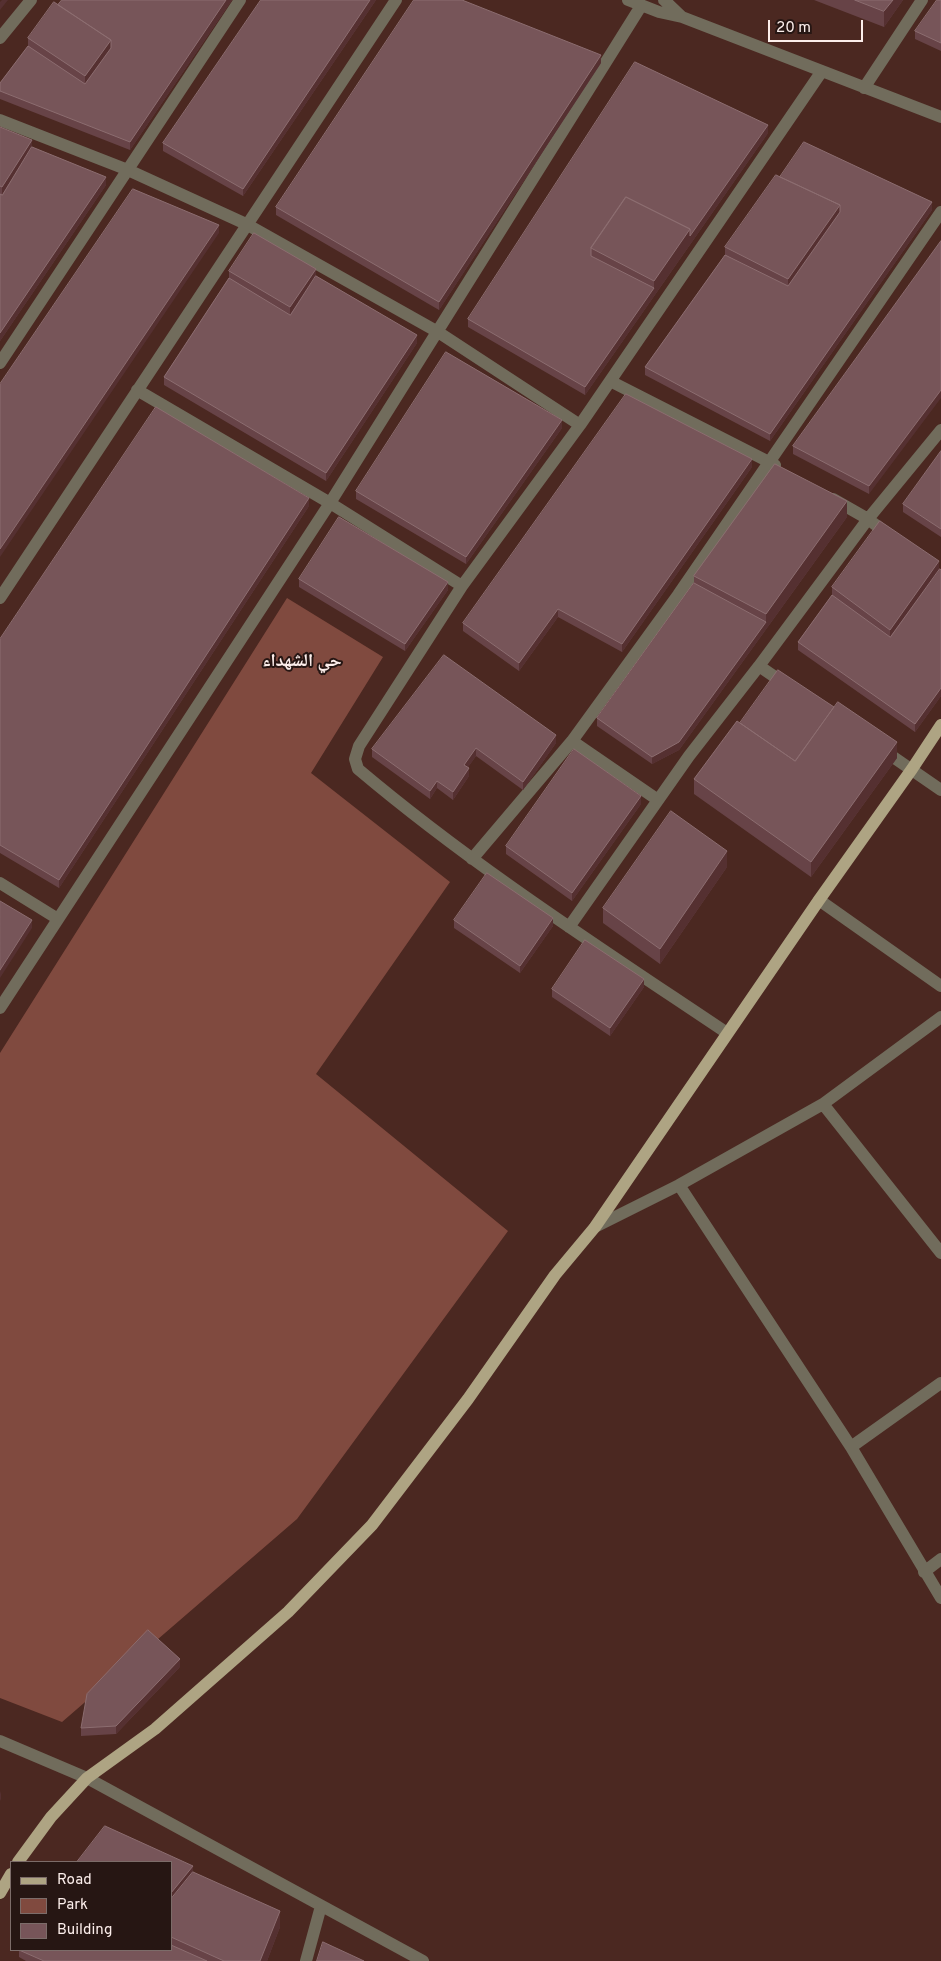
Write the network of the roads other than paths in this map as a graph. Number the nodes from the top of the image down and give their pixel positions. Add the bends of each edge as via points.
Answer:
1 (31, 0) edge
2 (240, 0) edge
3 (396, 0) edge
4 (628, 0) edge
5 (922, 0) edge
6 (667, 1) edge
7 (641, 6) junction
8 (682, 17) junction
9 (0, 38) edge
10 (822, 71) junction
11 (864, 88) junction
12 (941, 117) edge
13 (0, 120) edge
14 (128, 170) junction
15 (941, 212) edge
16 (246, 224) junction
17 (438, 332) junction
18 (0, 363) edge
19 (610, 381) junction
20 (137, 390) junction
21 (580, 425) junction
22 (941, 430) edge
23 (768, 462) junction
24 (785, 471) edge
25 (818, 491) edge
26 (330, 503) junction
27 (868, 519) junction
28 (897, 541) edge
29 (462, 586) junction
30 (0, 598) edge
31 (759, 666) junction
32 (798, 694) edge
33 (941, 725) edge
34 (572, 741) junction
35 (871, 743) edge
36 (912, 769) junction
37 (941, 790) edge
38 (658, 800) junction
39 (472, 859) junction
40 (0, 883) edge
41 (819, 900) junction
42 (58, 919) junction
43 (569, 927) junction
44 (941, 986) edge
45 (0, 1008) edge
46 (941, 1017) edge
47 (728, 1033) junction
48 (823, 1104) junction
49 (680, 1185) junction
50 (595, 1226) junction
51 (941, 1253) edge
52 (941, 1382) edge
53 (851, 1447) junction
54 (941, 1559) edge
55 (924, 1572) junction
56 (941, 1598) edge
57 (0, 1741) edge
58 (87, 1778) junction
59 (19, 1861) edge
60 (10, 1876) edge
61 (0, 1893) edge
62 (321, 1906) junction
63 (306, 1961) edge
64 (423, 1961) edge

1 - 9 street
2 - 14 street
3 - 16 street
4 - 7 street
5 - 11 street
6 - 8 street
7 - 8 street
7 - 17 street
8 - 10 street
10 - 11 street
10 - 19 street
11 - 12 street
13 - 14 street
14 - 16 street
14 - 18 street
15 - 23 street
16 - 17 street
16 - 20 street
17 - 21 street
17 - 26 street
19 - 21 street
19 - 23 street
20 - 26 street
20 - 30 street
21 - 29 street
22 - 27 street
23 - 24 street
23 - 34 street via 678,595
25 - 27 street
26 - 29 street
26 - 42 street
27 - 28 street
27 - 31 street
29 - 39 street via 359,746 355,759 358,770
31 - 32 street
31 - 38 street
33 - 36 main road
34 - 38 street
34 - 39 street
35 - 36 street
36 - 37 street
36 - 41 main road
38 - 43 street
39 - 43 street
40 - 42 street
41 - 44 street
41 - 47 main road
42 - 45 street
43 - 47 street
46 - 48 street
47 - 50 main road
48 - 49 street
48 - 51 street
49 - 50 street
49 - 53 street
50 - 58 main road via 555,1275 468,1399 372,1525 288,1612 155,1729
52 - 53 street
53 - 55 street
54 - 55 street
55 - 56 street
57 - 58 street
58 - 59 main road via 51,1817
58 - 62 street
60 - 61 main road
62 - 63 street
62 - 64 street

